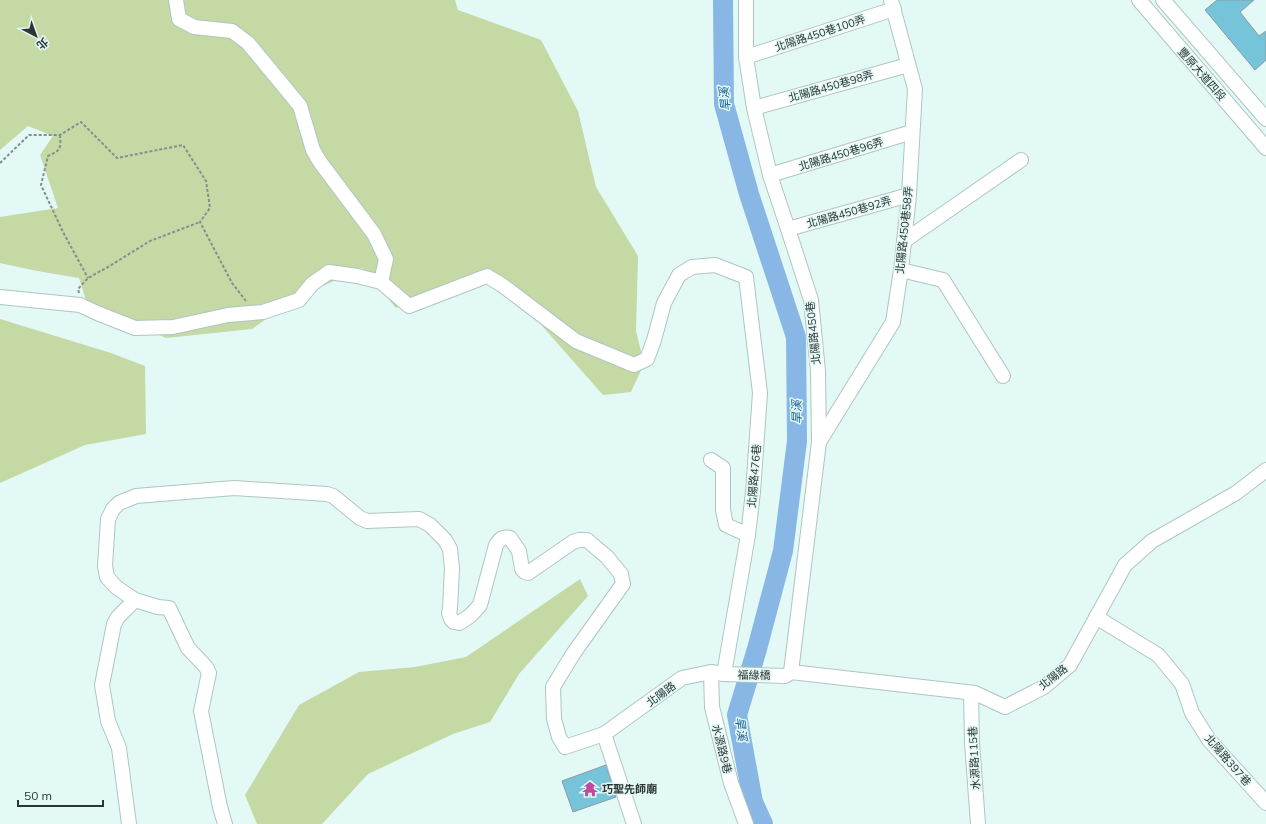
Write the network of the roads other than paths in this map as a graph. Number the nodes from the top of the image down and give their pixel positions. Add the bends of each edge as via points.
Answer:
1 (176, 0) edge
2 (746, 0) edge
3 (1139, 0) edge
4 (1164, 0) edge
5 (893, 4) edge
6 (746, 57) junction
7 (908, 65) junction
8 (754, 108) junction
9 (1266, 119) edge
10 (912, 132) junction
11 (1266, 148) edge
12 (1021, 160) dead end
13 (770, 175) junction
14 (908, 195) junction
15 (788, 229) junction
16 (904, 241) junction
17 (901, 270) junction
18 (381, 282) junction
19 (0, 297) edge
20 (1003, 376) dead end
21 (819, 442) junction
22 (710, 460) dead end
23 (1266, 470) edge
24 (748, 535) junction
25 (135, 600) junction
26 (1096, 616) junction
27 (717, 673) junction
28 (788, 674) junction
29 (970, 693) junction
30 (604, 734) junction
31 (1266, 803) edge
32 (129, 824) edge
33 (225, 824) edge
34 (634, 824) edge
35 (746, 824) edge
36 (978, 824) edge

1 - 18 street via 179,19 194,27 232,31 248,43 300,106 313,150 374,234 386,259
2 - 6 street, 北陽路450巷
3 - 11 street, 豐原大道四段
4 - 9 street, 豐原大道四段
5 - 6 street, 北陽路450巷100弄
5 - 7 street, 北陽路450巷58弄
6 - 8 street, 北陽路450巷
7 - 8 street, 北陽路450巷98弄
7 - 10 street, 北陽路450巷58弄 via 915,89
8 - 13 street, 北陽路450巷
10 - 13 street, 北陽路450巷96弄
10 - 14 street, 北陽路450巷58弄
12 - 16 street
13 - 15 street, 北陽路450巷
14 - 15 street, 北陽路450巷92弄
14 - 16 street, 北陽路450巷58弄
15 - 21 street, 北陽路450巷 via 810,300 818,371
16 - 17 street, 北陽路450巷58弄
17 - 20 street via 943,280
17 - 21 street, 北陽路450巷58弄 via 894,322
18 - 19 street via 329,272 312,284 299,300 263,312 228,315 173,327 135,328 80,305
18 - 24 street, 北陽路476巷 via 409,306 486,276 502,285 576,341 634,365 647,359 664,302 679,274 692,267 715,265 746,277 760,392
21 - 28 street, 北陽路450巷
22 - 24 street via 723,468 723,510 726,525
23 - 26 street, 北陽路 via 1236,493 1152,541 1125,565
24 - 27 street, 北陽路476巷
25 - 30 street, 北陽路 via 111,582 105,566 109,514 120,503 136,496 234,488 327,494 367,521 419,519 430,525 450,549 452,568 449,613 454,622 459,623 480,605 496,545 501,538 510,538 519,551 522,569 528,573 573,542 587,540 607,557 621,574 622,584 553,687 554,719 565,747
25 - 32 street via 114,624 102,685 108,721 119,748
25 - 33 street via 169,608 188,648 209,673 201,711
26 - 29 street, 北陽路 via 1070,665 1044,687 1005,707 975,692
26 - 31 street, 北陽路397巷 via 1158,656 1182,684 1192,713 1209,740
27 - 28 street, 福緣橋
27 - 30 street, 北陽路 via 682,678
27 - 35 street, 水源路9巷 via 712,707 731,783
28 - 29 street, 北陽路
29 - 36 street, 水源路115巷
30 - 34 street

